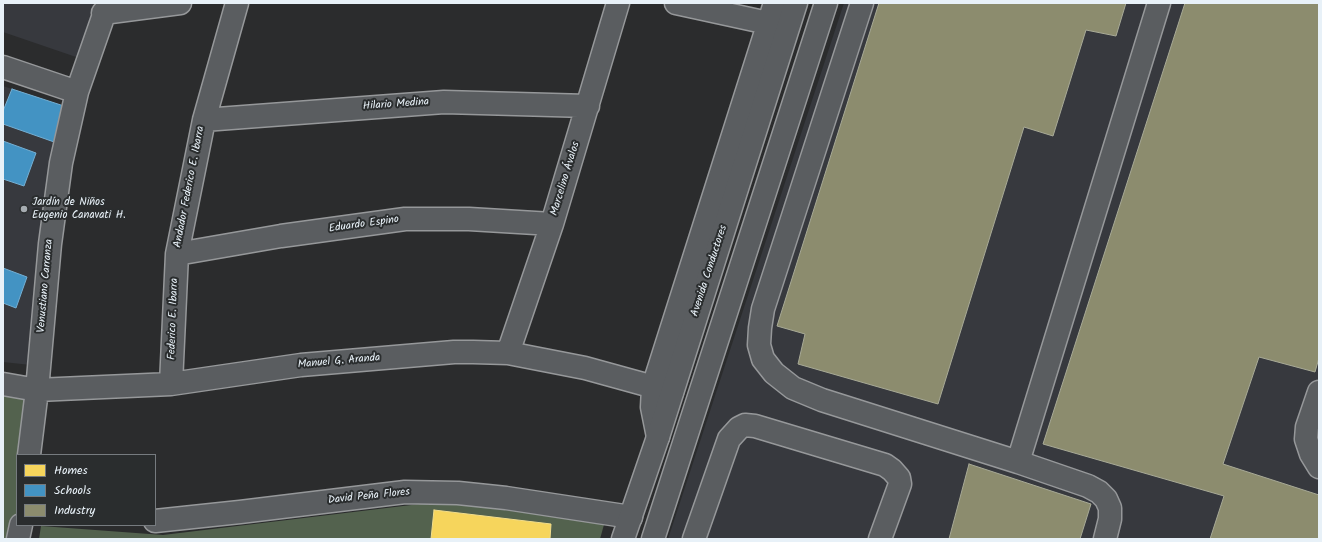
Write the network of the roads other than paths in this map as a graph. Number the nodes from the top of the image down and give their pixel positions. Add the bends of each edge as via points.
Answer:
1 (180, 3) edge
2 (238, 3) edge
3 (618, 3) edge
4 (676, 3) edge
5 (796, 3) edge
6 (826, 3) edge
7 (862, 3) edge
8 (1159, 3) edge
9 (105, 8) edge
10 (777, 19) edge
11 (3, 67) edge
12 (77, 92) junction
13 (588, 106) junction
14 (204, 120) junction
15 (552, 224) junction
16 (176, 254) junction
17 (508, 353) junction
18 (3, 384) edge
19 (171, 384) junction
20 (37, 390) junction
21 (662, 390) junction
22 (1319, 392) edge
23 (29, 454) edge
24 (1018, 462) junction
25 (1319, 467) edge
26 (631, 517) junction
27 (156, 521) edge
28 (20, 526) edge
29 (18, 539) edge
30 (623, 539) edge
31 (653, 539) edge
32 (694, 539) edge
33 (880, 539) edge
34 (1105, 539) edge

1 - 9 street
2 - 14 street
3 - 13 street, Marcelino Ávalos
4 - 10 street
5 - 10 street, Avenida Conductores
6 - 31 street
7 - 24 street via 763,309 759,345 763,359 774,373 793,388 822,400
8 - 24 street
9 - 12 street, Venustiano Carranza
10 - 21 street, Avenida Conductores
11 - 12 street
12 - 20 street, Venustiano Carranza via 60,163 56,192
13 - 14 street, Hilario Medina via 444,102
13 - 15 street, Marcelino Ávalos
14 - 16 street, Andador Federico E. Ibarra
15 - 16 street, Eduardo Espino via 469,219 405,219
15 - 17 street, Marcelino Ávalos
16 - 19 street, Federico E. Ibarra
17 - 19 street, Manuel G. Aranda via 454,352 309,364
17 - 21 street, Manuel G. Aranda via 585,368
18 - 20 street, Manuel G. Aranda
19 - 20 street, Manuel G. Aranda
20 - 23 street, Venustiano Carranza
21 - 26 street, Avenida Conductores via 658,437
22 - 25 street via 1306,439
24 - 34 street via 1099,492 1110,508
26 - 27 street, David Peña Flores via 506,498 405,492
26 - 30 street, Avenida Conductores
28 - 29 street
32 - 33 street via 729,439 739,428 755,426 885,465 892,470 899,478 900,484

